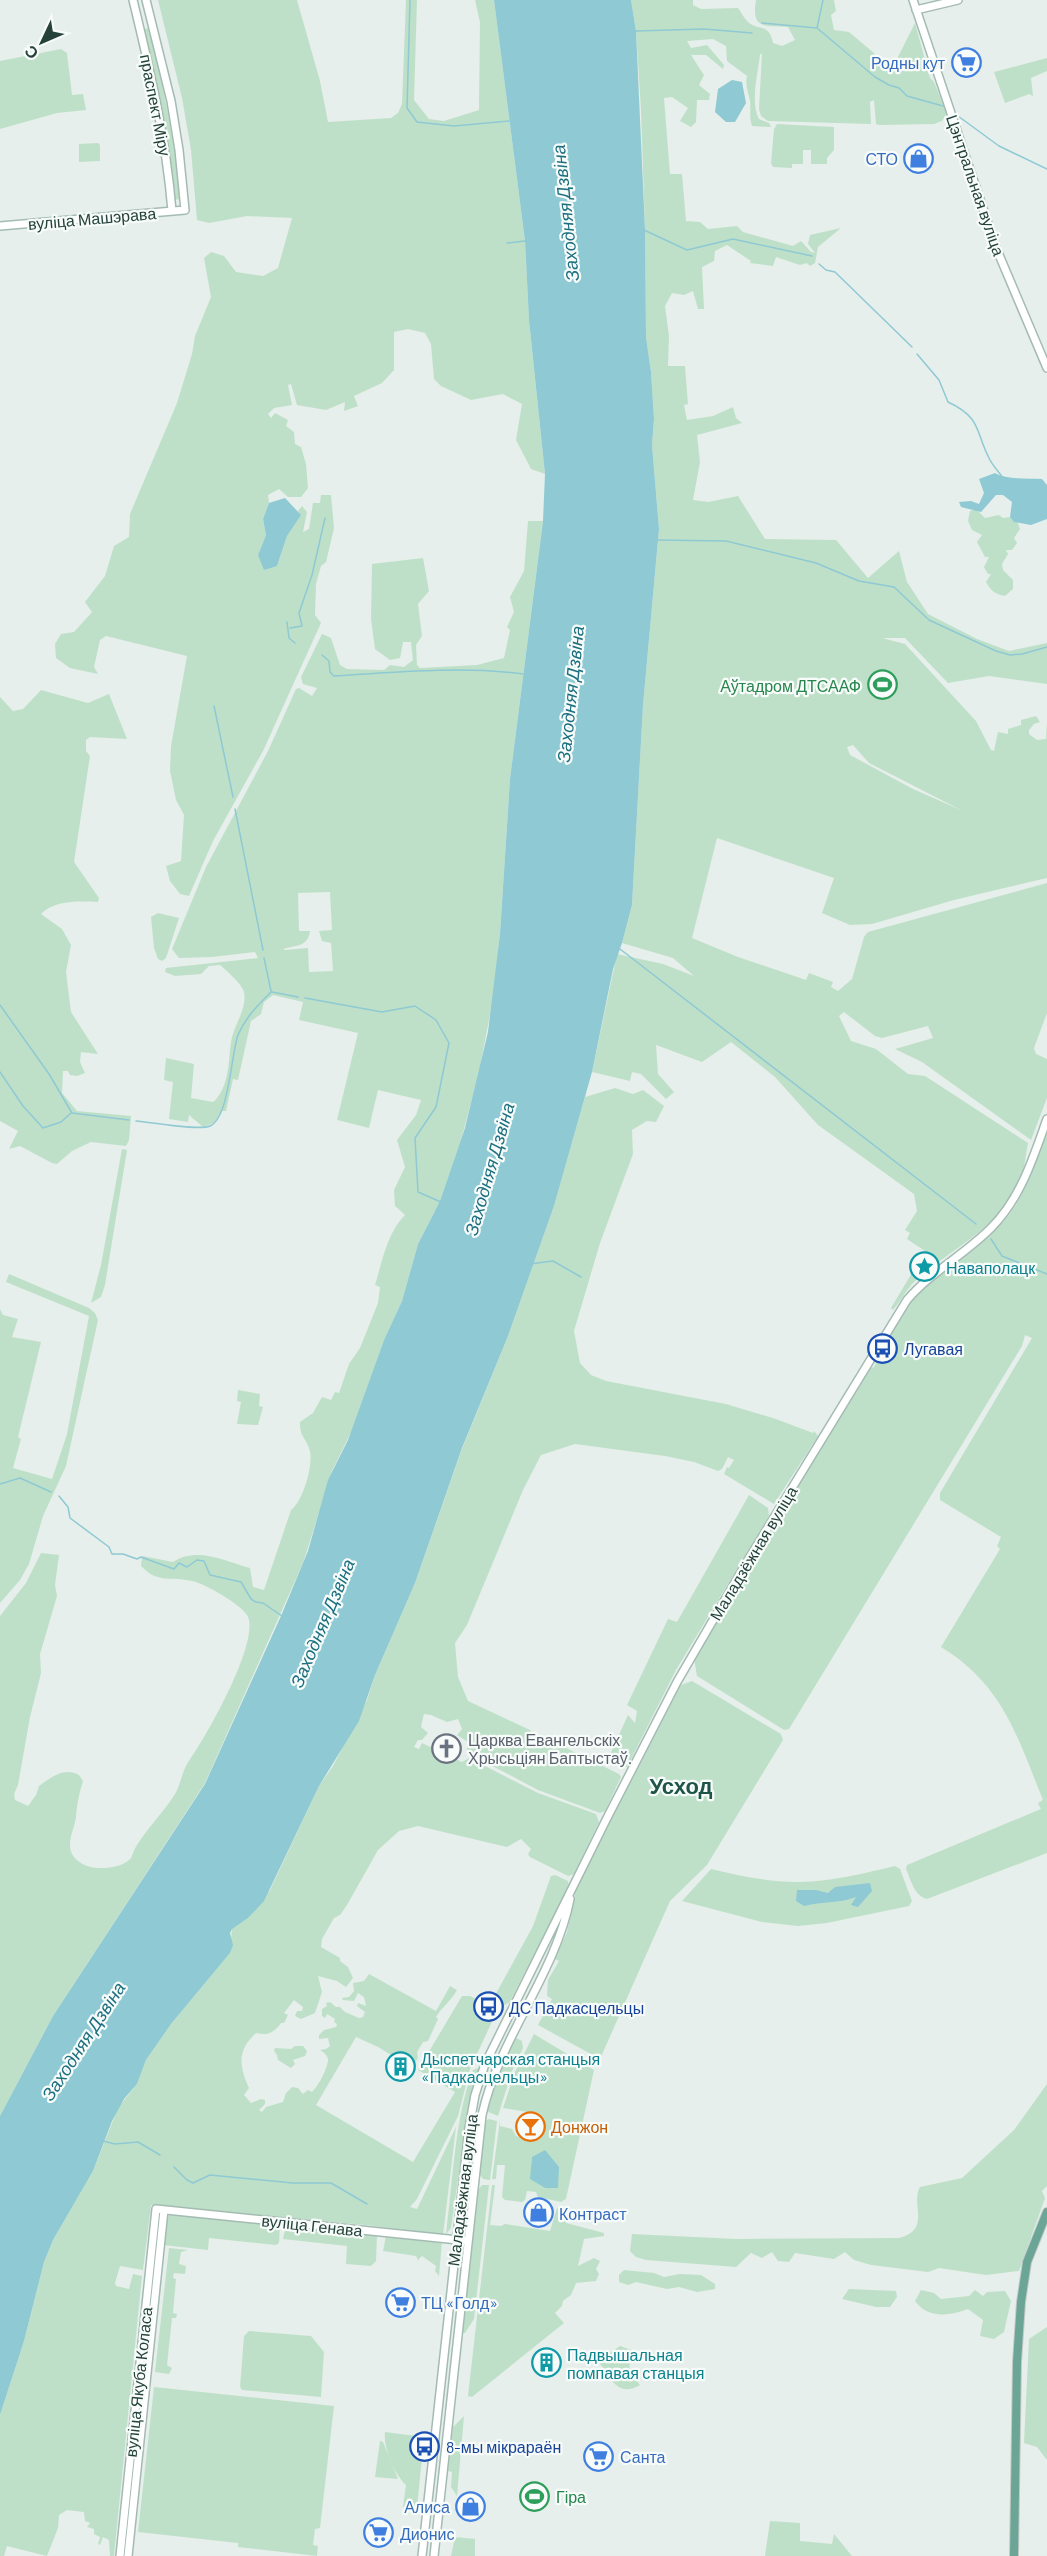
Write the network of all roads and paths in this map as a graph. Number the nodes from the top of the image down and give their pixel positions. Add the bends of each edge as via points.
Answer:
1 (133, 0) edge
2 (146, 0) edge
3 (913, 0) edge
4 (958, 0) edge
5 (916, 10) junction
6 (184, 210) joint
7 (172, 211) junction
8 (0, 226) edge
9 (1047, 368) edge
10 (1047, 1119) edge
11 (575, 1882) junction
12 (160, 2209) junction
13 (1047, 2212) edge
14 (456, 2239) junction
15 (468, 2241) junction
16 (120, 2556) edge
17 (128, 2556) edge
18 (422, 2556) edge
19 (434, 2556) edge
20 (1014, 2556) edge

1 - 7 main road, праспект Міру via 167,152
2 - 6 main road, праспект Міру via 172,111
3 - 5 main road, Цэнтральная вуліца
4 - 5 main road
5 - 9 main road, Цэнтральная вуліца via 997,250
6 - 7 main road, вуліца Машэрава
7 - 8 main road, вуліца Машэрава
10 - 11 main road, Маладзёжная вуліца via 1027,1176 1011,1204 991,1228 918,1287 894,1318 677,1682
11 - 14 main road, Маладзёжная вуліца via 482,2074 471,2118
11 - 15 main road, Маладзёжная вуліца via 561,1933 495,2067 486,2094
12 - 14 main road, вуліца Генава
12 - 16 main road, вуліца Якуба Коласа
12 - 17 main road, вуліца Якуба Коласа
13 - 20 main road via 1027,2262 1021,2302
14 - 15 main road, вуліца Генава
14 - 18 main road, Маладзёжная вуліца
15 - 19 main road, Маладзёжная вуліца

